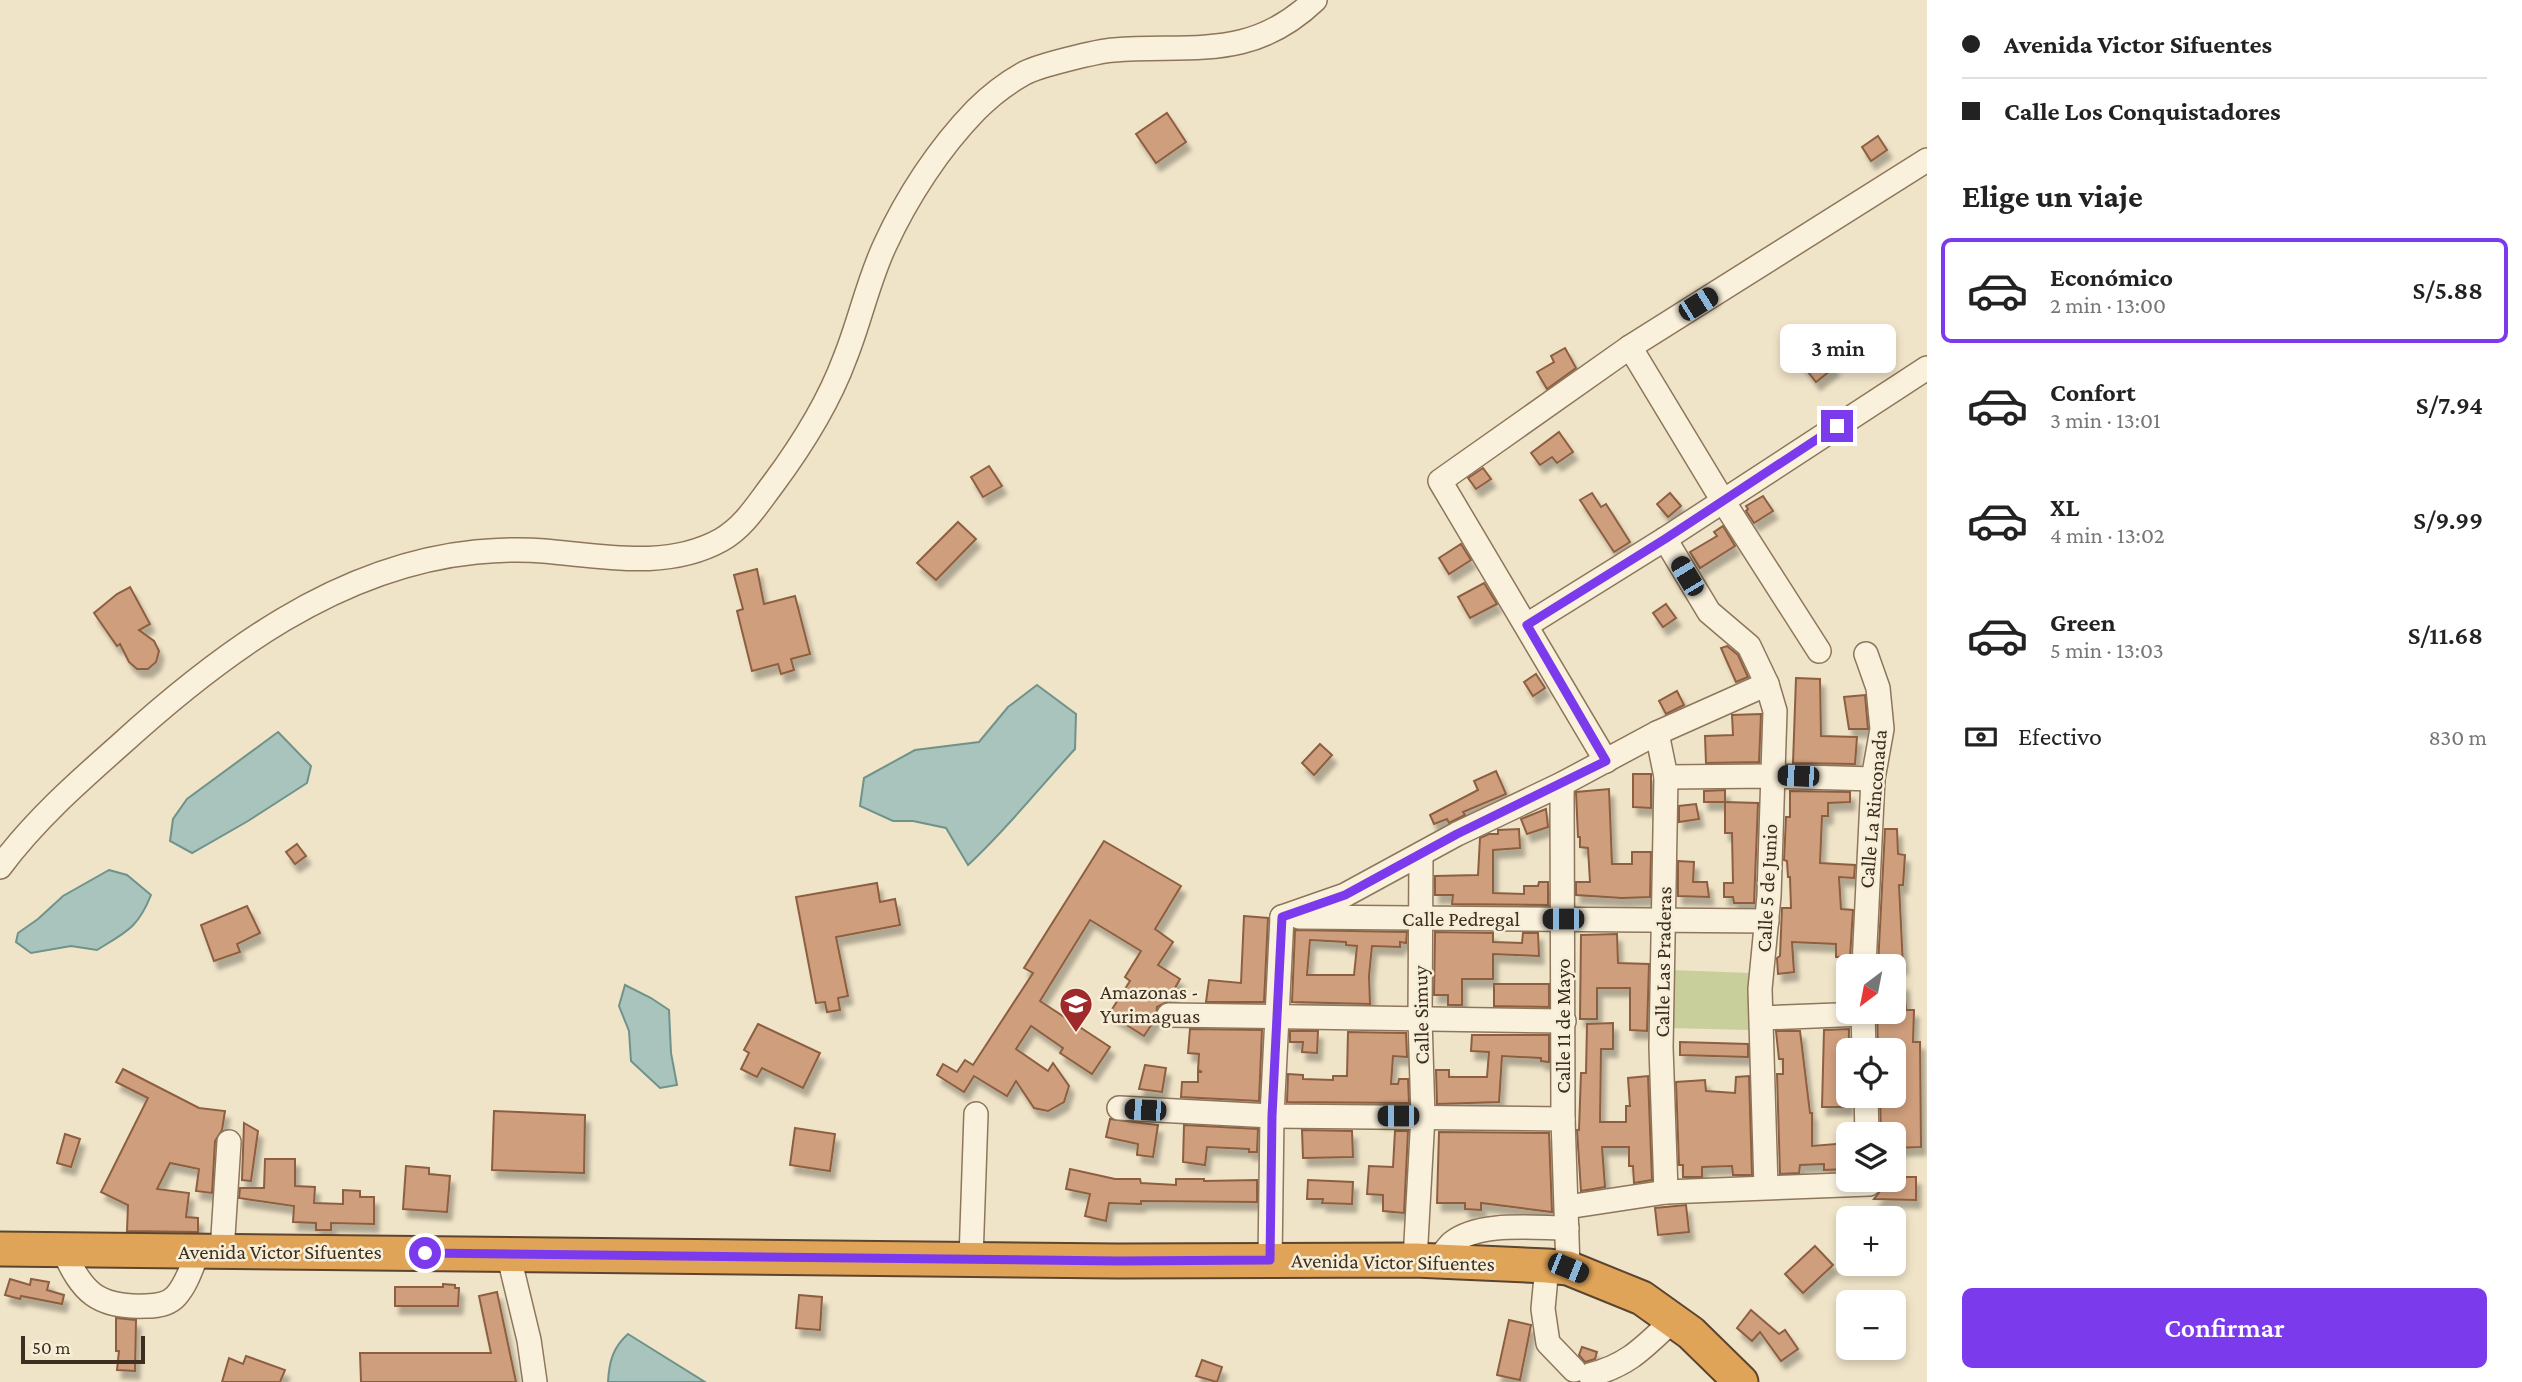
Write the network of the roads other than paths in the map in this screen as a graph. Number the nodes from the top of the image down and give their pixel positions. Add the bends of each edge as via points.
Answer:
1 (1315, 0) edge
2 (1927, 160) edge
3 (1630, 347) junction
4 (1927, 368) edge
5 (1723, 501) junction
6 (1665, 539) junction
7 (1527, 625) junction
8 (1819, 651) dead end
9 (1866, 654) dead end
10 (1767, 684) junction
11 (1657, 733) junction
12 (1606, 761) junction
13 (1773, 776) junction
14 (1666, 777) junction
15 (1873, 779) junction
16 (1562, 784) junction
17 (1420, 855) junction
18 (0, 867) edge
19 (1282, 917) junction
20 (1563, 919) junction
21 (1664, 919) junction
22 (1420, 920) junction
23 (1767, 921) junction
24 (1865, 954) edge
25 (1836, 1014) edge
26 (1169, 1015) dead end
27 (1277, 1016) junction
28 (1762, 1018) junction
29 (1420, 1019) junction
30 (1564, 1021) junction
31 (1119, 1108) dead end
32 (976, 1114) dead end
33 (1272, 1116) junction
34 (1423, 1116) junction
35 (1563, 1119) junction
36 (229, 1142) dead end
37 (1836, 1184) edge
38 (1766, 1187) junction
39 (1666, 1192) junction
40 (1567, 1217) junction
41 (0, 1249) edge
42 (63, 1250) junction
43 (210, 1252) junction
44 (508, 1253) junction
45 (971, 1259) junction
46 (1270, 1260) junction
47 (1427, 1260) junction
48 (1557, 1267) junction
49 (1672, 1320) junction
50 (535, 1382) edge
51 (1741, 1382) edge

1 - 18 street via 1274,32 1222,48 1110,50 1027,71 980,106 948,141 885,244 845,359 820,413 748,519 725,538 696,552 660,559 538,550 475,552 371,576 222,658 171,698 65,794
2 - 3 street
3 - 5 street
3 - 7 street via 1440,481
4 - 5 street
5 - 6 street
5 - 8 street
6 - 7 street
6 - 10 street, Calle 5 de Junio via 1709,612 1749,646
7 - 12 street
9 - 15 street, Calle La Rinconada via 1878,688 1882,729
10 - 11 street
10 - 13 street, Calle 5 de Junio via 1775,711
11 - 12 street
11 - 14 street, Calle Las Praderas
12 - 16 street
13 - 14 street
13 - 15 street
13 - 23 street, Calle 5 de Junio
14 - 21 street, Calle Las Praderas
15 - 24 street, Calle La Rinconada
16 - 17 street
16 - 20 street, Calle 11 de Mayo
17 - 19 street via 1345,895
17 - 22 street, Calle Simuy
19 - 22 street, Calle Pedregal
19 - 27 street
20 - 21 street, Calle Pedregal
20 - 22 street, Calle Pedregal
20 - 30 street, Calle 11 de Mayo
21 - 23 street, Calle Pedregal
21 - 39 street, Calle Las Praderas via 1661,1047
22 - 29 street, Calle Simuy
23 - 28 street, Calle 5 de Junio
25 - 28 street
26 - 27 street
27 - 29 street
27 - 33 street
28 - 38 street, Calle 5 de Junio
29 - 30 street
29 - 34 street, Calle Simuy
30 - 35 street, Calle 11 de Mayo
31 - 33 street
32 - 45 street
33 - 34 street
33 - 46 street
34 - 35 street
34 - 47 street, Calle Simuy
35 - 40 street, Calle 11 de Mayo
36 - 43 street
37 - 38 street
38 - 39 street
39 - 40 street
40 - 47 street via 1468,1234
40 - 48 street, Calle 11 de Mayo
41 - 42 highway, Avenida Victor Sifuentes
42 - 43 highway, Avenida Victor Sifuentes
42 - 43 street via 74,1275 89,1293 107,1303 134,1307 167,1303 176,1297
43 - 44 highway, Avenida Victor Sifuentes
44 - 45 highway, Avenida Victor Sifuentes
44 - 50 street
45 - 46 highway, Avenida Victor Sifuentes
46 - 47 highway, Avenida Victor Sifuentes
47 - 48 highway, Avenida Victor Sifuentes
48 - 49 highway, Avenida Victor Sifuentes via 1642,1298
48 - 49 street, Calle 11 de Mayo via 1542,1309 1548,1343 1582,1372 1614,1369
49 - 51 highway, Avenida Victor Sifuentes

